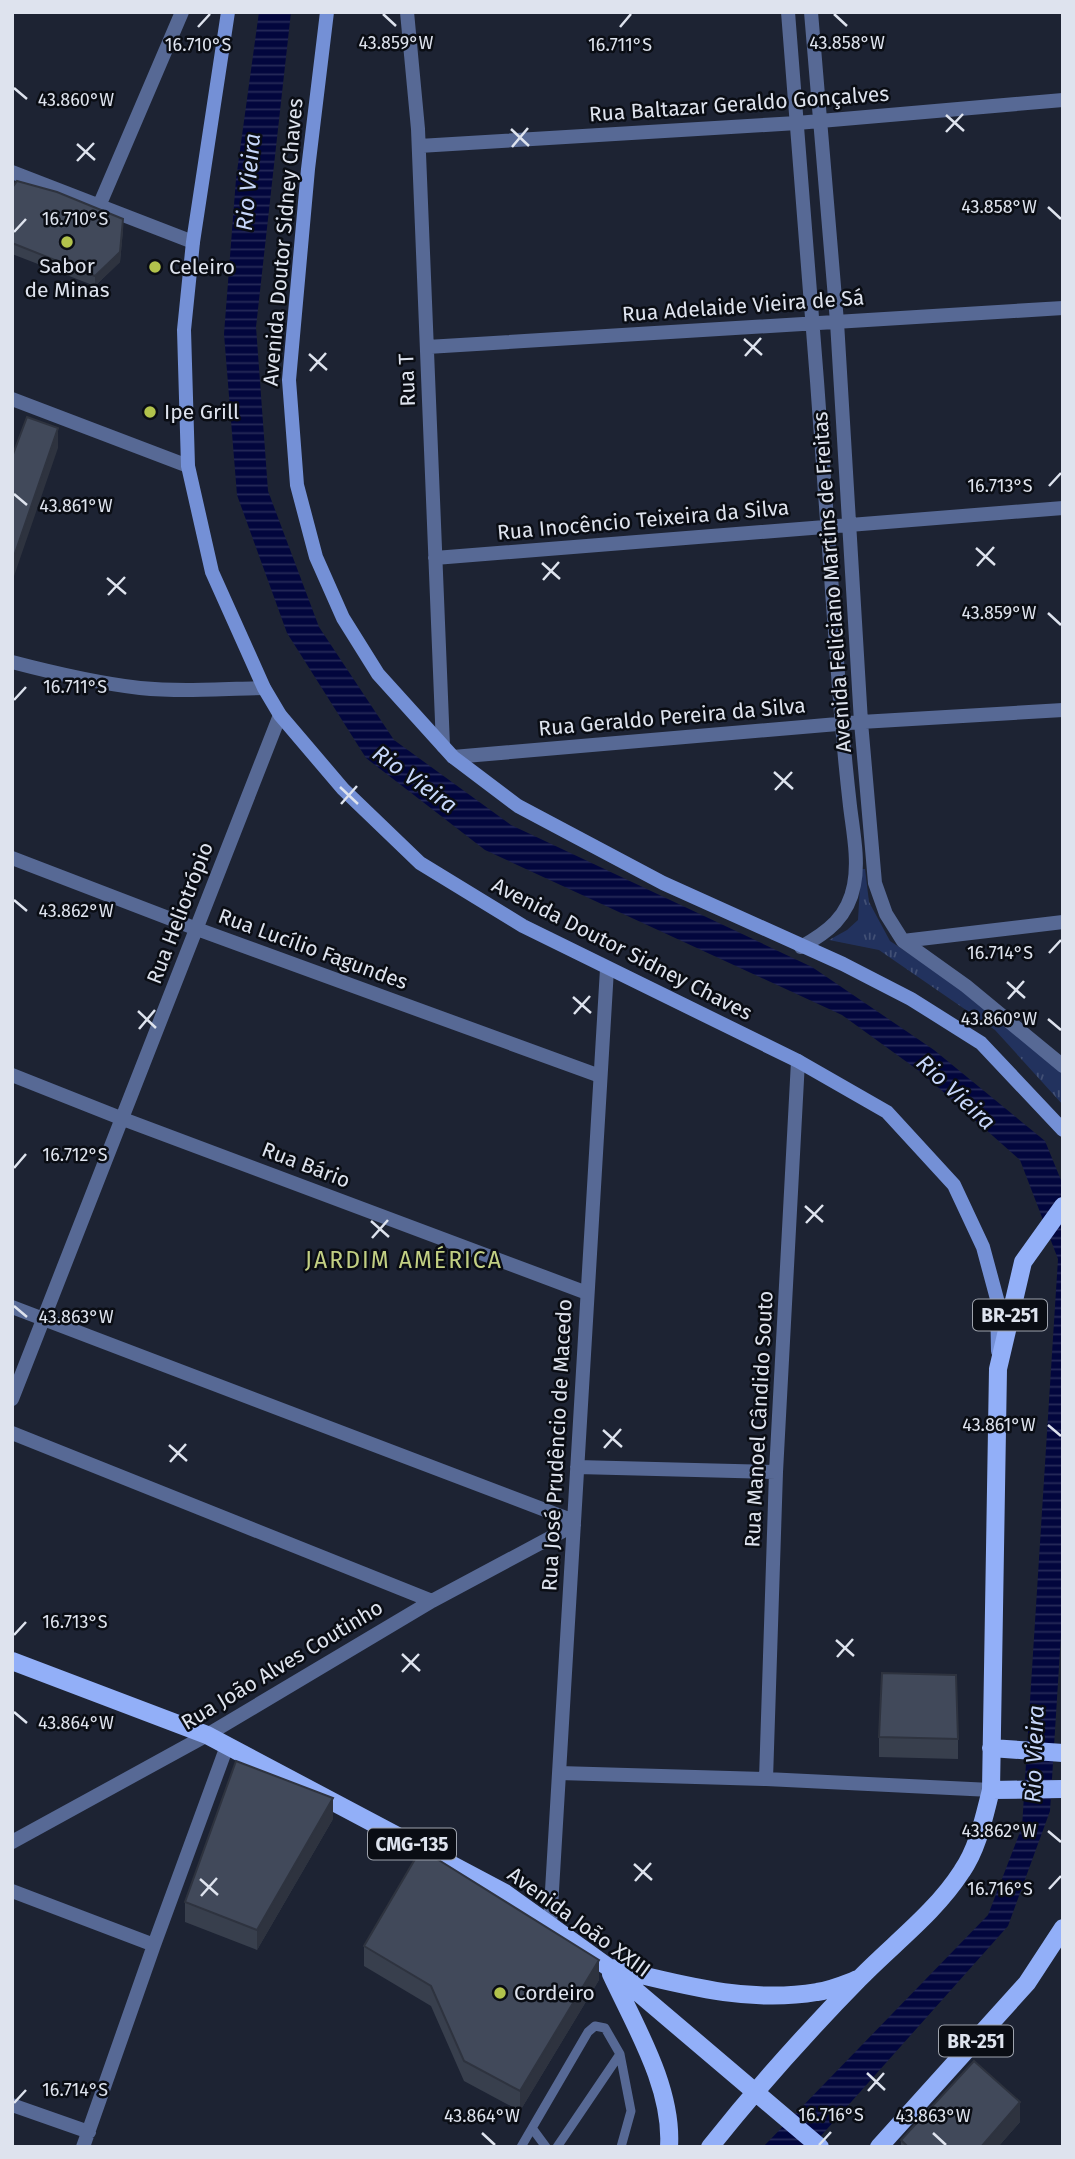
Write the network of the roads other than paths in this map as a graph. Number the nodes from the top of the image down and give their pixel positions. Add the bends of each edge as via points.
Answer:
1 (182, 12) edge
2 (228, 12) edge
3 (327, 12) edge
4 (407, 12) edge
5 (788, 12) edge
6 (811, 12) edge
7 (1063, 100) edge
8 (821, 121) junction
9 (797, 123) junction
10 (419, 146) junction
11 (12, 172) edge
12 (99, 206) junction
13 (193, 242) junction
14 (1063, 308) edge
15 (837, 321) junction
16 (814, 323) junction
17 (427, 347) junction
18 (12, 399) edge
19 (188, 466) junction
20 (1063, 508) edge
21 (850, 524) junction
22 (828, 526) junction
23 (435, 558) junction
24 (12, 662) edge
25 (264, 688) junction
26 (1063, 710) edge
27 (280, 715) junction
28 (861, 722) junction
29 (841, 724) junction
30 (448, 752) junction
31 (12, 858) edge
32 (1063, 922) edge
33 (197, 929) junction
34 (903, 941) junction
35 (801, 947) junction
36 (607, 969) junction
37 (798, 1061) junction
38 (1063, 1066) edge
39 (12, 1074) edge
40 (600, 1076) junction
41 (123, 1119) junction
42 (1063, 1130) edge
43 (1062, 1206) edge
44 (587, 1293) junction
45 (12, 1307) edge
46 (42, 1319) junction
47 (998, 1369) junction
48 (12, 1399) edge
49 (12, 1433) edge
50 (577, 1467) junction
51 (776, 1472) junction
52 (574, 1523) junction
53 (432, 1601) junction
54 (12, 1661) edge
55 (207, 1735) junction
56 (227, 1746) junction
57 (1000, 1748) junction
58 (1063, 1753) edge
59 (559, 1773) junction
60 (766, 1779) junction
61 (1063, 1789) edge
62 (999, 1791) junction
63 (12, 1842) edge
64 (12, 1892) edge
65 (550, 1924) junction
66 (1063, 1928) edge
67 (154, 1945) junction
68 (608, 1967) junction
69 (859, 1979) junction
70 (620, 2054) junction
71 (755, 2091) junction
72 (12, 2105) edge
73 (532, 2128) junction
74 (89, 2132) junction
75 (83, 2147) edge
76 (521, 2147) edge
77 (546, 2147) edge
78 (556, 2147) edge
79 (621, 2147) edge
80 (669, 2147) edge
81 (710, 2147) edge
82 (820, 2147) edge
83 (879, 2147) edge

1 - 12 street
2 - 13 main road, Avenida Doutor Sidney Chaves
3 - 30 main road, Avenida Doutor Sidney Chaves via 289,380 297,485 316,557 344,618 378,674
4 - 10 street, Rua T
5 - 9 street, Avenida Feliciano Martins de Freitas
6 - 8 street, Avenida Feliciano Martins de Freitas
7 - 8 street, Rua Baltazar Geraldo Gonçalves
8 - 9 street, Rua Baltazar Geraldo Gonçalves
8 - 15 street, Avenida Feliciano Martins de Freitas
9 - 10 street, Rua Baltazar Geraldo Gonçalves
9 - 16 street, Avenida Feliciano Martins de Freitas
10 - 17 street, Rua T
11 - 12 street
12 - 13 street
13 - 19 main road, Avenida Doutor Sidney Chaves via 184,330
14 - 15 street, Rua Adelaide Vieira de Sá
15 - 16 street, Rua Adelaide Vieira de Sá
15 - 21 street, Avenida Feliciano Martins de Freitas
16 - 17 street, Rua Adelaide Vieira de Sá
16 - 22 street, Avenida Feliciano Martins de Freitas
17 - 23 street, Rua T
18 - 19 street
19 - 25 main road, Avenida Doutor Sidney Chaves via 212,572
20 - 21 street, Rua Inocêncio Teixeira da Silva
21 - 22 street, Rua Inocêncio Teixeira da Silva
21 - 28 street, Avenida Feliciano Martins de Freitas
22 - 23 street, Rua Inocêncio Teixeira da Silva
22 - 29 street, Avenida Feliciano Martins de Freitas
23 - 30 street, Rua T
24 - 25 street via 82,680 141,688
25 - 27 main road, Avenida Doutor Sidney Chaves
26 - 28 street, Rua Geraldo Pereira da Silva
27 - 33 street, Rua Heliotrópio
27 - 36 main road, Avenida Doutor Sidney Chaves via 343,789 420,863 523,926
28 - 29 street, Rua Geraldo Pereira da Silva
28 - 34 street, Avenida Feliciano Martins de Freitas via 875,883 886,914
29 - 30 street, Rua Geraldo Pereira da Silva
29 - 35 street, Avenida Feliciano Martins de Freitas via 855,852 854,884 848,907 838,920
30 - 35 main road, Avenida Doutor Sidney Chaves via 518,806 663,883
31 - 33 street, Rua Lucílio Fagundes
32 - 34 street
33 - 40 street, Rua Lucílio Fagundes
33 - 41 street, Rua Heliotrópio
34 - 38 street, Avenida Feliciano Martins de Freitas via 967,986
35 - 42 main road, Avenida Doutor Sidney Chaves via 911,999 981,1043
36 - 37 main road, Avenida Doutor Sidney Chaves
36 - 40 street, Rua José Prudêncio de Macedo
37 - 47 main road, Avenida Doutor Sidney Chaves via 887,1112 954,1185 983,1247 997,1299
37 - 51 street, Rua Manoel Cândido Souto
39 - 41 street, Rua Bário
40 - 44 street, Rua José Prudêncio de Macedo
41 - 44 street, Rua Bário
41 - 46 street, Rua Heliotrópio
43 - 47 main road, BR-251 via 1023,1262
44 - 50 street, Rua José Prudêncio de Macedo
45 - 46 street
46 - 48 street, Rua Heliotrópio
46 - 52 street
47 - 57 main road, BR-251
49 - 53 street
50 - 51 street
50 - 52 street, Rua José Prudêncio de Macedo
51 - 60 street, Rua Manoel Cândido Souto
52 - 53 street, Rua João Alves Coutinho
52 - 59 street, Rua José Prudêncio de Macedo
53 - 55 street, Rua João Alves Coutinho
54 - 55 main road, Avenida João XXIII / CMG-135
55 - 56 main road, Avenida João XXIII / CMG-135
55 - 63 street, Rua João Alves Coutinho
56 - 65 main road, Avenida João XXIII / CMG-135 via 505,1893
56 - 67 street
57 - 58 main road
57 - 62 main road, BR-251
59 - 60 street
59 - 65 street, Rua José Prudêncio de Macedo
60 - 62 street
61 - 62 main road
62 - 69 main road, BR-251 via 964,1869 935,1906
64 - 67 street
65 - 68 main road, Avenida João XXIII / CMG-135
66 - 83 main road, BR-251 via 1027,1983
67 - 74 street
68 - 69 main road via 715,1993 782,1996 819,1992
68 - 71 main road, Avenida João XXIII / CMG-135
68 - 80 main road via 657,2074 667,2107
69 - 71 main road, BR-251
70 - 73 lane via 605,2028 595,2026
70 - 78 lane
70 - 79 lane via 631,2110
71 - 81 main road, BR-251
71 - 82 main road, Avenida João XXIII / CMG-135
72 - 74 street
73 - 76 lane
73 - 77 lane
74 - 75 street

